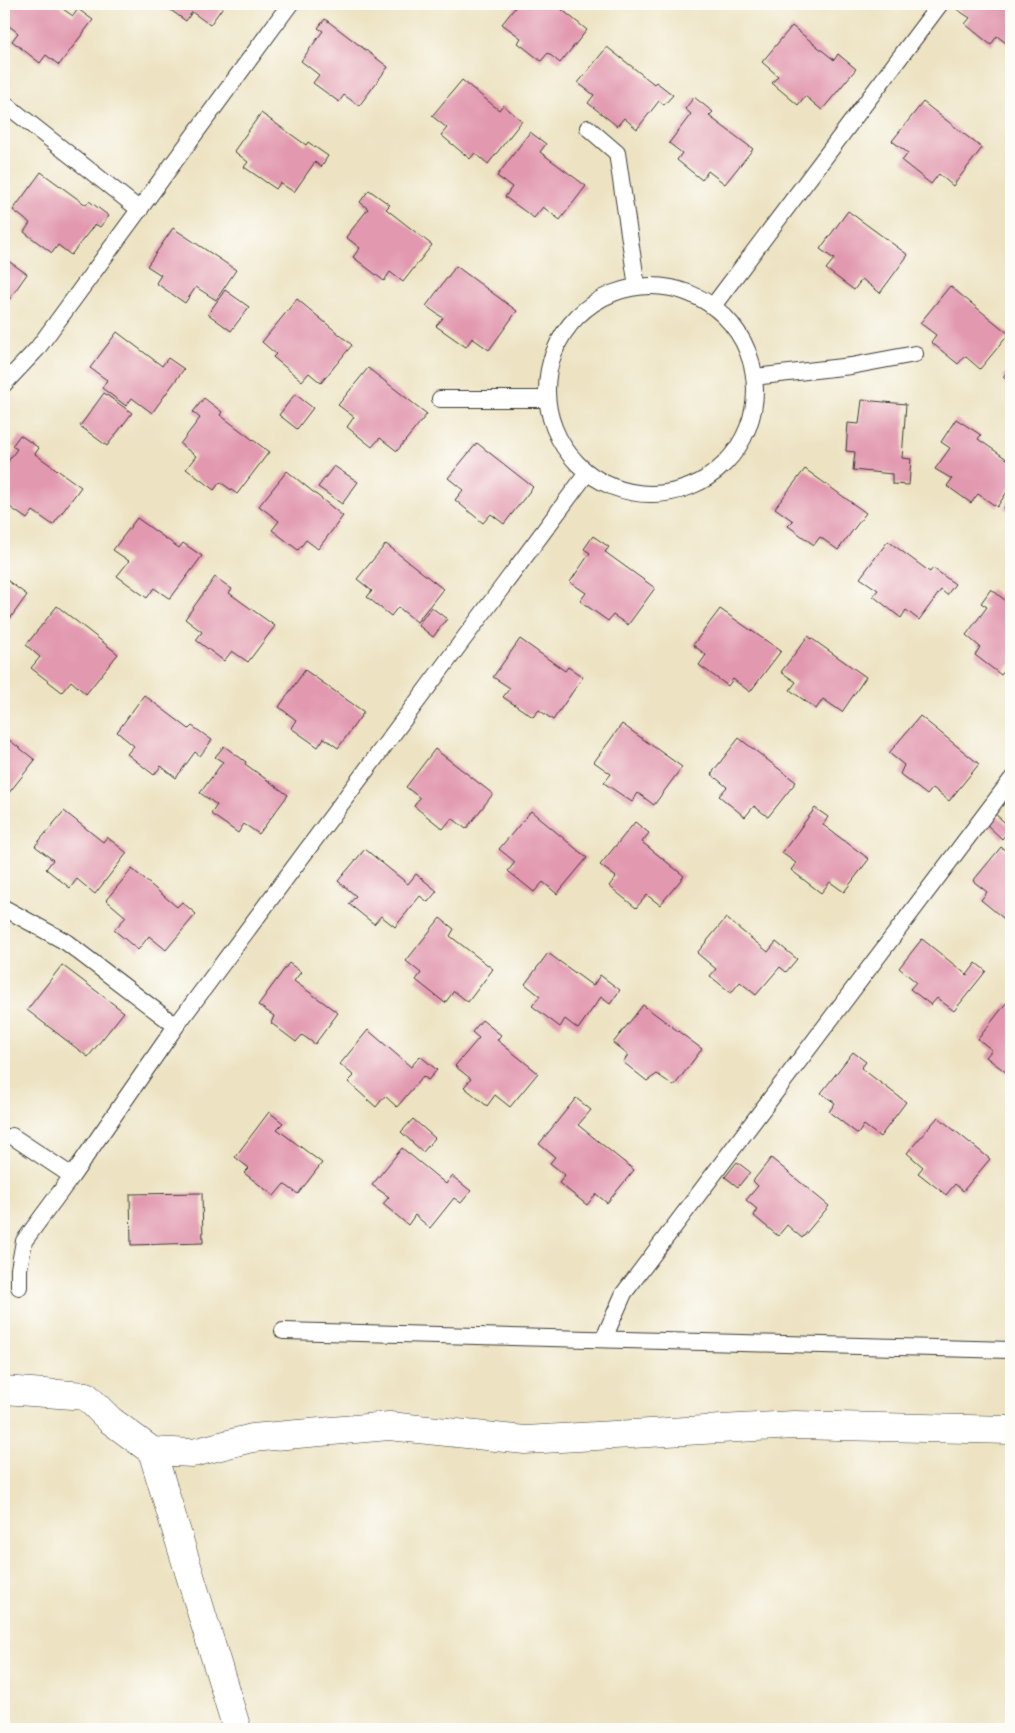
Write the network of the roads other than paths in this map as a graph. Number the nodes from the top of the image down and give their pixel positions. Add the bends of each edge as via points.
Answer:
1 (290, 4) edge
2 (940, 4) edge
3 (4, 103) edge
4 (588, 128) dead end
5 (140, 210) junction
6 (637, 288) junction
7 (713, 306) junction
8 (915, 354) dead end
9 (754, 377) junction
10 (4, 384) edge
11 (440, 399) dead end
12 (547, 399) junction
13 (587, 473) junction
14 (1011, 780) edge
15 (4, 908) edge
16 (176, 1026) junction
17 (12, 1136) dead end
18 (72, 1176) junction
19 (19, 1287) dead end
20 (283, 1331) dead end
21 (604, 1338) junction
22 (1011, 1350) edge
23 (4, 1390) edge
24 (1011, 1430) edge
25 (152, 1450) junction
26 (236, 1729) edge

1 - 5 lane
2 - 7 lane
3 - 5 lane
4 - 6 lane via 617,153
5 - 10 lane via 37,349
6 - 7 lane via 663,287 689,294
6 - 12 lane via 606,296 580,314 561,339 549,368
7 - 9 lane via 738,334 747,350
8 - 9 lane via 850,366
9 - 13 lane via 754,407 745,436 727,461 703,480 674,492 644,494 614,488
11 - 12 lane
12 - 13 lane via 553,428 567,452
13 - 16 lane
14 - 21 lane via 624,1293
15 - 16 lane via 66,942
16 - 18 lane
17 - 18 lane
18 - 19 lane via 24,1241
20 - 21 lane
21 - 22 lane
23 - 25 street via 86,1396 110,1420
24 - 25 street via 794,1425 525,1440 389,1426 252,1438 193,1453
25 - 26 street

